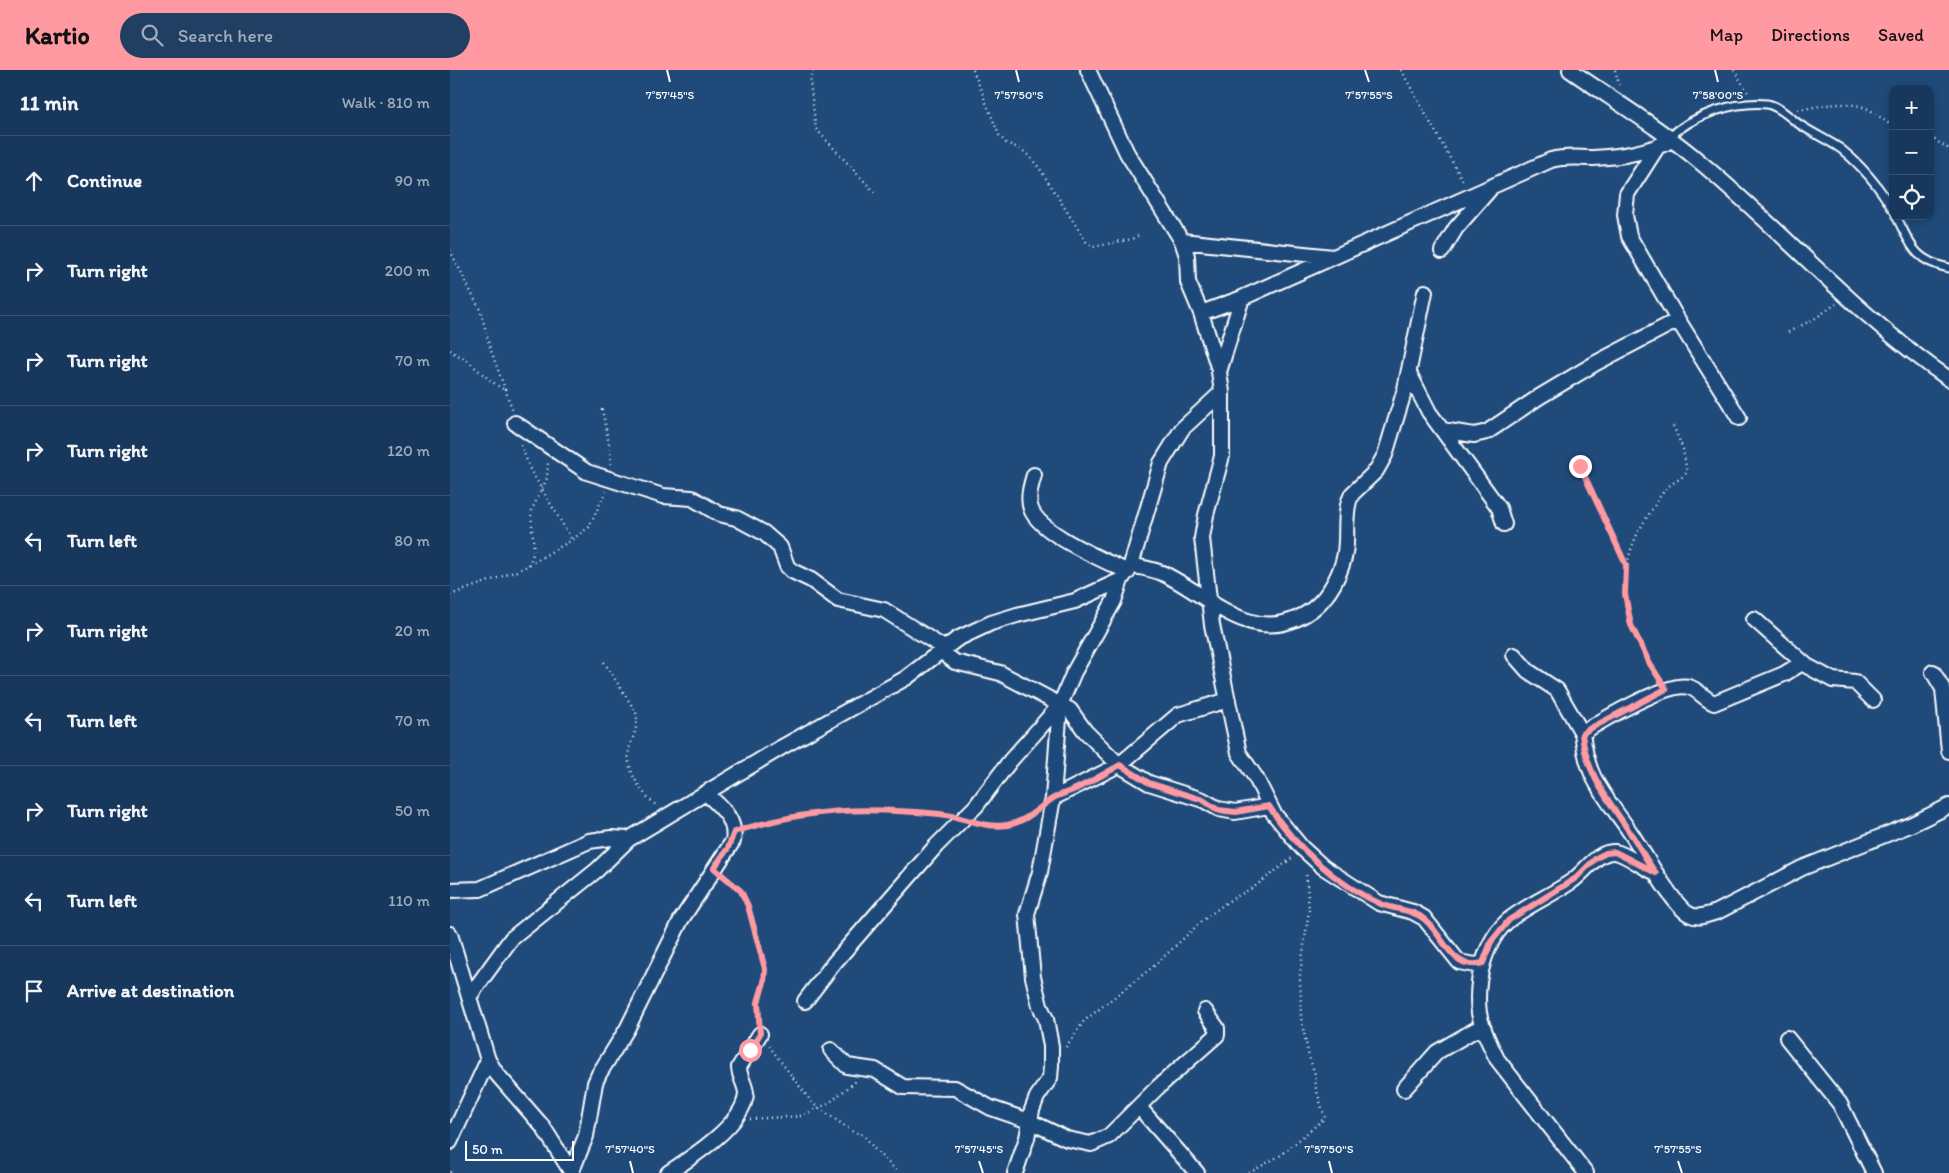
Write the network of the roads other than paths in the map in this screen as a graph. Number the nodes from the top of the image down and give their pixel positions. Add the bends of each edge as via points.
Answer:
1 (1088, 70) edge
2 (1570, 70) edge
3 (1670, 139) junction
4 (1656, 148) junction
5 (1491, 188) junction
6 (1889, 205) edge
7 (1898, 220) edge
8 (1182, 241) junction
9 (1442, 251) dead end
10 (1334, 257) junction
11 (1949, 268) edge
12 (1425, 292) dead end
13 (1242, 298) junction
14 (1201, 313) junction
15 (1678, 320) junction
16 (1219, 372) junction
17 (1409, 373) junction
18 (1949, 379) edge
19 (1222, 392) junction
20 (1739, 418) dead end
21 (515, 423) road end
22 (1442, 430) junction
23 (1034, 474) dead end
24 (1504, 524) dead end
25 (1126, 572) junction
26 (1209, 603) junction
27 (1754, 619) dead end
28 (944, 648) junction
29 (1514, 655) dead end
30 (1802, 663) junction
31 (1933, 672) dead end
32 (1228, 700) junction
33 (1873, 700) dead end
34 (1060, 704) junction
35 (1582, 734) junction
36 (1949, 750) edge
37 (1120, 765) junction
38 (707, 794) junction
39 (1053, 798) junction
40 (1269, 806) junction
41 (1949, 806) edge
42 (629, 839) junction
43 (1656, 873) junction
44 (450, 890) edge
45 (450, 934) edge
46 (1483, 963) junction
47 (469, 998) junction
48 (805, 1001) dead end
49 (1205, 1011) dead end
50 (1484, 1029) junction
51 (760, 1034) road end
52 (1787, 1038) dead end
53 (831, 1050) dead end
54 (488, 1060) junction
55 (1404, 1089) dead end
56 (1139, 1107) junction
57 (1029, 1121) junction
58 (450, 1142) edge
59 (571, 1173) edge
60 (668, 1173) edge
61 (1015, 1173) edge
62 (1197, 1173) edge
63 (1586, 1173) edge
64 (1874, 1173) edge

1 - 8 street via 1128,153
2 - 3 street
3 - 4 street
3 - 6 lane via 1689,122 1714,112 1769,104 1840,148 1856,162
3 - 18 street via 1745,202 1845,298
4 - 5 street via 1615,156 1563,157
4 - 15 street via 1627,194 1625,215 1629,236
5 - 9 street via 1456,228
5 - 10 street
7 - 11 lane via 1921,258 1931,265
8 - 10 street
8 - 14 street via 1187,256 1188,282
10 - 13 street
12 - 17 street
13 - 14 street
13 - 16 street
14 - 16 street
15 - 20 street
15 - 22 street via 1539,396 1487,432 1474,435
16 - 19 street
17 - 22 street
17 - 26 street via 1385,455 1376,471 1348,501 1343,563 1320,604 1308,614 1277,626 1240,619
19 - 25 street via 1182,429 1161,463
19 - 26 street via 1222,456 1202,538
21 - 28 street via 577,467 663,496 692,498 720,514 736,518 764,533 780,547 792,571 811,580 838,600 884,610
22 - 24 street via 1491,495
23 - 25 street via 1030,502 1037,522
25 - 26 street via 1163,574
25 - 28 street via 1075,601 991,623
25 - 34 street
26 - 32 street
27 - 30 street
28 - 34 street via 955,662 1000,673
28 - 38 street via 906,678 782,747
29 - 35 street via 1528,671 1558,690
30 - 33 street via 1833,680 1855,682
30 - 35 street via 1784,674 1714,703 1690,687 1679,685 1666,689
31 - 36 street via 1944,689
32 - 37 street via 1178,715
32 - 40 street via 1239,753
34 - 37 street via 1070,710
34 - 39 street
34 - 48 street via 964,819 917,867 828,970
35 - 43 street via 1594,777
37 - 39 street
37 - 40 street via 1149,783 1203,800 1218,810 1236,812
38 - 42 street
38 - 59 street via 731,820 734,832 728,848 681,920 627,1029 599,1074 586,1136
39 - 57 street via 1040,872 1027,914 1033,977 1046,1019 1051,1066 1050,1078 1037,1097
40 - 46 street via 1302,848 1323,867 1368,897 1424,918 1459,962
41 - 43 street via 1901,829 1802,868 1717,912 1703,916 1692,916 1682,910
42 - 44 street via 589,841 480,889
42 - 47 street via 597,870 511,940
43 - 46 street via 1615,852 1596,858 1564,886 1509,920 1491,942
45 - 47 street
46 - 50 street via 1478,992
47 - 54 street
49 - 56 street via 1217,1028 1217,1035
50 - 55 street via 1475,1030 1437,1052
50 - 63 street via 1497,1059
51 - 60 street via 740,1068 746,1092 731,1122
52 - 64 street via 1840,1104
53 - 57 street via 847,1066 870,1069 903,1087 955,1088 991,1108
54 - 58 street
54 - 59 street via 496,1074 543,1127
56 - 57 street via 1110,1136 1091,1144 1067,1139
56 - 62 street
57 - 61 street

